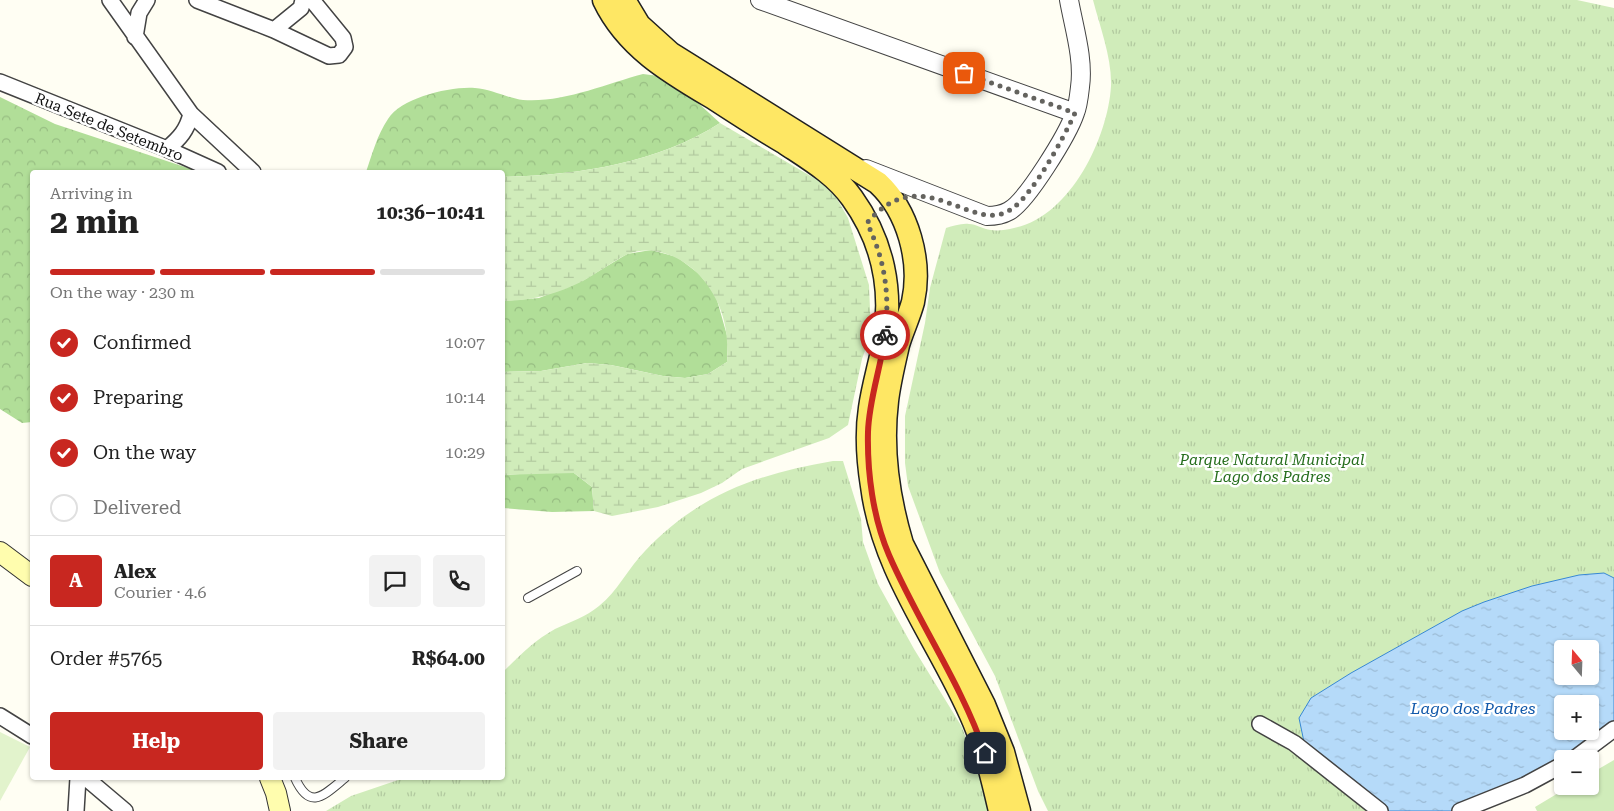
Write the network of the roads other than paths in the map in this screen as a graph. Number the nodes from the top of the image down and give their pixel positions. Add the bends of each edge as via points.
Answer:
1 (110, 0) edge
2 (147, 0) edge
3 (197, 0) edge
4 (604, 0) edge
5 (624, 0) edge
6 (760, 0) edge
7 (1069, 0) edge
8 (305, 3) edge
9 (274, 30) junction
10 (135, 37) junction
11 (0, 82) edge
12 (1075, 113) junction
13 (190, 114) junction
14 (168, 149) junction
15 (848, 163) junction
16 (214, 170) edge
17 (251, 170) edge
18 (936, 198) junction
19 (902, 207) junction
20 (867, 223) junction
21 (878, 245) junction
22 (0, 552) edge
23 (577, 571) dead end
24 (30, 574) edge
25 (528, 598) dead end
26 (0, 716) edge
27 (1260, 724) dead end
28 (1614, 729) edge
29 (30, 735) edge
30 (1586, 750) edge
31 (1554, 769) edge
32 (78, 780) edge
33 (88, 780) edge
34 (271, 780) edge
35 (297, 780) edge
36 (342, 780) edge
37 (76, 811) edge
38 (124, 811) edge
39 (280, 811) edge
40 (1000, 811) edge
41 (1018, 811) edge
42 (1380, 811) edge
43 (1460, 811) edge

1 - 10 street
2 - 10 street via 138,13
3 - 9 street
4 - 20 main road via 625,33 642,52 833,176 851,196
5 - 15 main road via 639,25 670,53
6 - 12 street
7 - 12 street via 1080,61 1081,86
8 - 9 street
8 - 9 street via 342,38 345,47 339,55 329,56
10 - 13 street
11 - 14 street, Rua Sete de Setembro
12 - 18 street via 1064,137 1021,202 1009,211 987,216
13 - 14 street via 180,138
13 - 17 street
14 - 16 street, Rua Sete de Setembro
15 - 18 street via 910,184
15 - 19 main road via 878,183
18 - 19 street
19 - 20 main road via 876,213
19 - 21 main road via 902,229 892,241
19 - 41 main road via 915,279 913,301 899,344 887,401 885,446 892,508 902,544 984,705 1003,752
20 - 21 main road
21 - 40 main road via 887,286 888,310 868,434 878,520 888,553 973,721
22 - 24 main road
23 - 25 lane
26 - 29 street
27 - 42 street via 1294,743
28 - 30 street
31 - 43 street via 1525,785
32 - 37 street
33 - 38 street
34 - 39 main road
35 - 36 lane via 302,792 314,798

